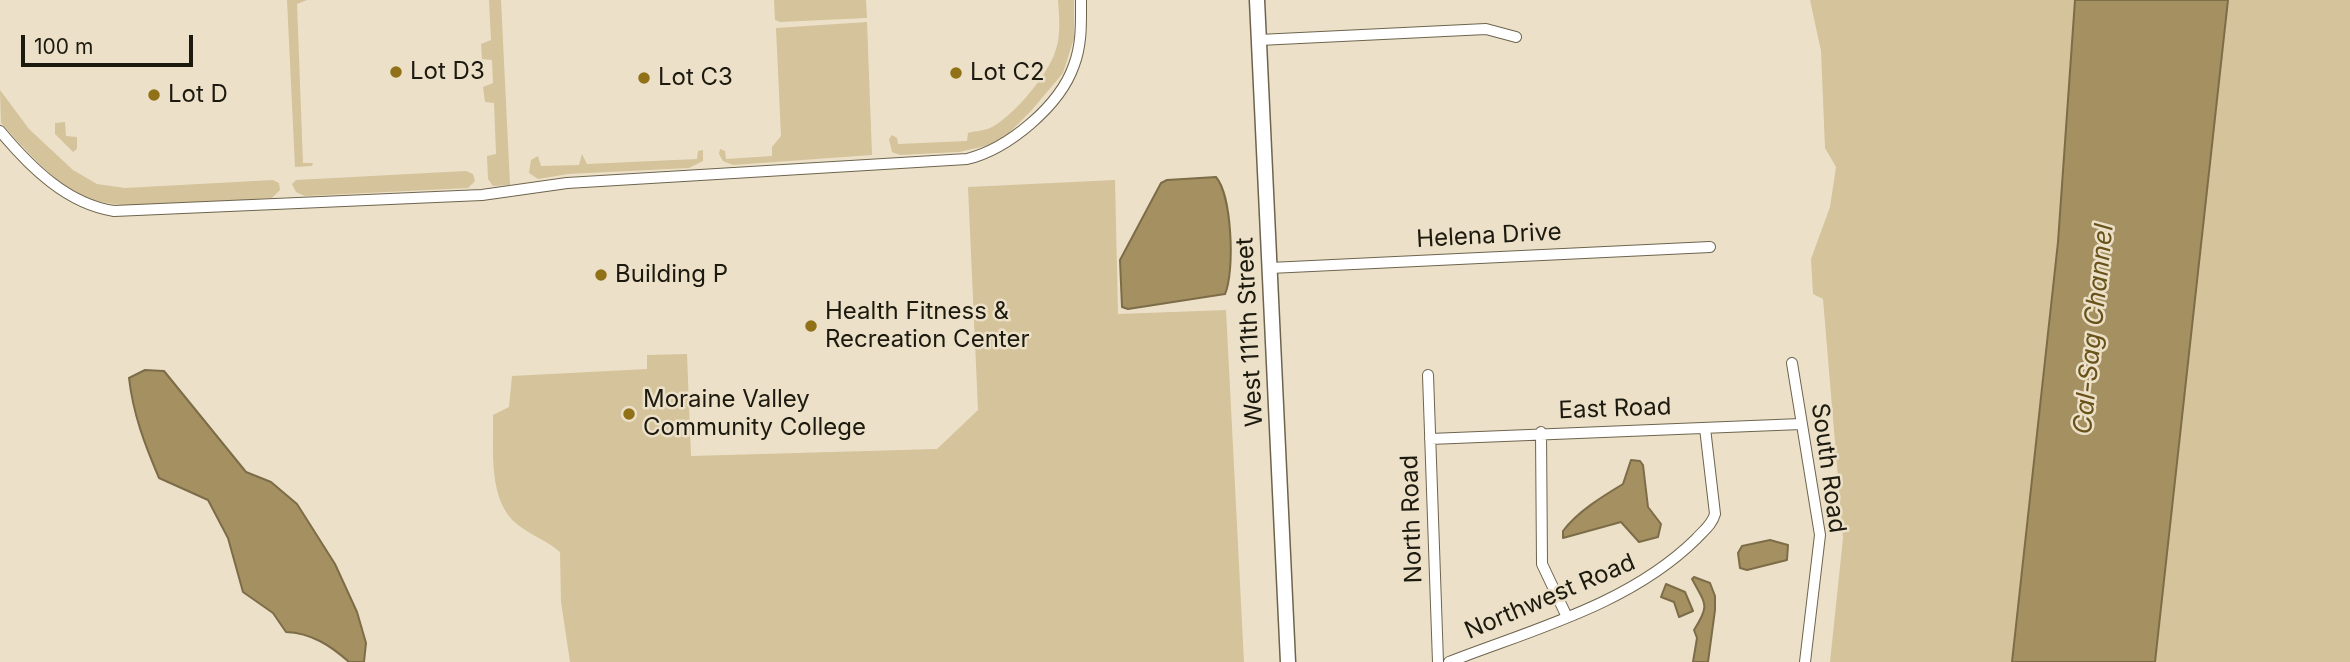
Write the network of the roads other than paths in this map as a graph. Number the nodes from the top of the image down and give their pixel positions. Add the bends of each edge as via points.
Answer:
1 (1081, 0) edge
2 (1257, 0) edge
3 (1516, 37) dead end
4 (1259, 40) junction
5 (0, 131) edge
6 (1710, 247) dead end
7 (1270, 268) junction
8 (1792, 363) dead end
9 (1428, 375) dead end
10 (1801, 425) junction
11 (1705, 428) junction
12 (1541, 432) junction
13 (1430, 439) junction
14 (1567, 617) junction
15 (1289, 662) edge
16 (1438, 662) edge
17 (1449, 662) edge
18 (1805, 662) edge

1 - 5 street via 1079,47 1062,88 1016,137 986,155 967,159 567,183 482,195 114,211 84,205 69,195
2 - 4 main road, West 111th Street
3 - 4 street via 1486,29
4 - 7 main road, West 111th Street
6 - 7 street, Helena Drive
7 - 15 main road, West 111th Street
8 - 10 street, South Road
9 - 13 street, North Road
10 - 11 street, East Road
10 - 18 street, South Road via 1820,535
11 - 12 street, East Road
11 - 14 street, Northwest Road via 1713,520 1672,563 1642,583
12 - 13 street, East Road
12 - 14 street via 1542,564
13 - 16 street, North Road
14 - 17 street, Northwest Road

